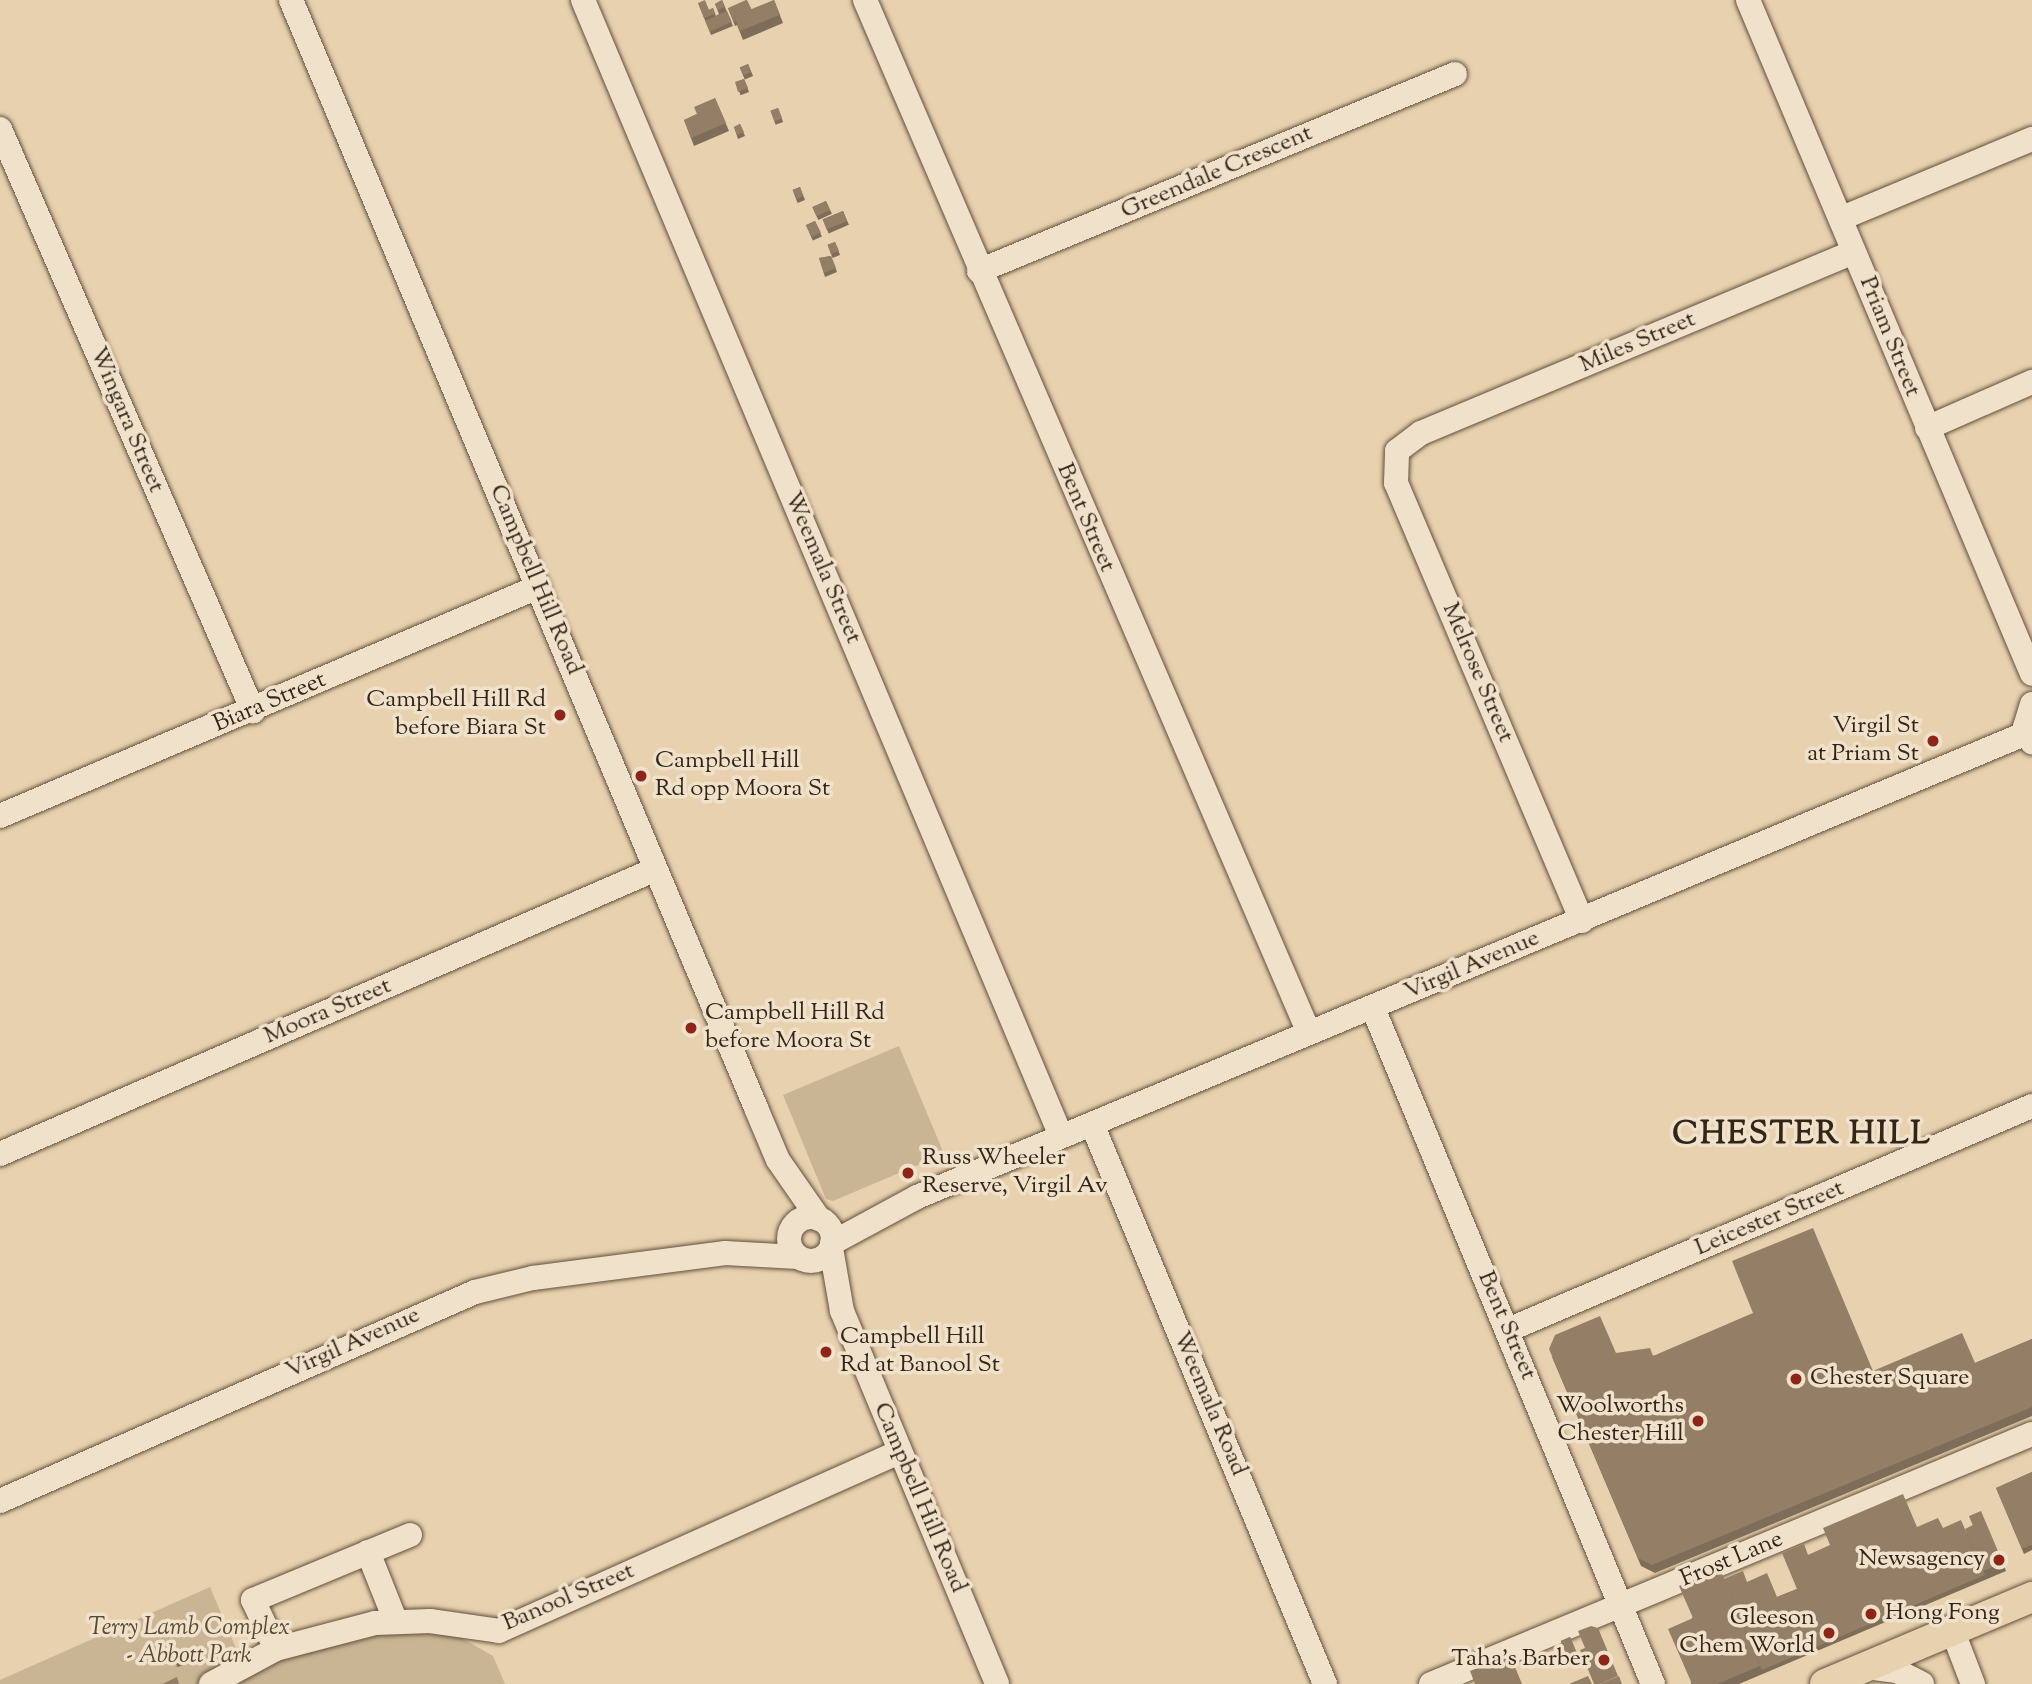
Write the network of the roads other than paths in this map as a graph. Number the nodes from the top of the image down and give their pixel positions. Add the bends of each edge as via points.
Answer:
1 (291, 0) edge
2 (583, 0) edge
3 (865, 0) edge
4 (1748, 0) edge
5 (1455, 74) dead end
6 (0, 129) edge
7 (2032, 139) edge
8 (1842, 218) junction
9 (1854, 253) junction
10 (979, 271) junction
11 (2032, 382) edge
12 (1927, 428) junction
13 (1421, 433) joint
14 (538, 587) junction
15 (2032, 674) edge
16 (2032, 704) edge
17 (253, 710) junction
18 (2029, 737) edge
19 (0, 817) edge
20 (656, 869) junction
21 (1582, 920) junction
22 (1373, 1007) junction
23 (1309, 1033) junction
24 (2032, 1106) edge
25 (1092, 1124) junction
26 (1061, 1136) junction
27 (0, 1154) edge
28 (778, 1160) junction
29 (791, 1229) junction
30 (827, 1233) junction
31 (725, 1253) junction
32 (800, 1258) junction
33 (842, 1311) junction
34 (1508, 1329) junction
35 (2032, 1434) edge
36 (899, 1452) junction
37 (0, 1501) edge
38 (410, 1535) dead end
39 (368, 1552) junction
40 (2032, 1597) edge
41 (1622, 1605) junction
42 (396, 1622) junction
43 (1953, 1632) junction
44 (276, 1649) junction
45 (1867, 1667) junction
46 (211, 1684) edge
47 (997, 1684) edge
48 (1325, 1684) edge
49 (1431, 1684) edge
50 (1653, 1684) edge
51 (1825, 1684) edge
52 (1923, 1684) edge
53 (1973, 1684) edge

1 - 14 street, Campbell Hill Road
2 - 26 street, Weemala Street
3 - 10 street, Bent Street
4 - 8 street, Priam Street
5 - 10 street, Greendale Crescent
6 - 17 street, Wingara Street
7 - 8 street
8 - 9 street, Priam Street
9 - 12 street, Priam Street
9 - 13 street, Miles Street
10 - 23 street, Bent Street
11 - 12 street
12 - 15 street, Priam Street
13 - 21 street, Melrose Street via 1397,451 1396,483
14 - 17 street, Biara Street
14 - 20 street, Campbell Hill Road
16 - 18 street via 2025,718
17 - 19 street, Biara Street
18 - 21 street, Virgil Avenue
20 - 27 street, Moora Street
20 - 28 street, Campbell Hill Road
21 - 22 street, Virgil Avenue
22 - 23 street, Virgil Avenue
22 - 34 street, Bent Street
23 - 25 street, Virgil Avenue
24 - 34 street, Leicester Street
25 - 26 street, Virgil Avenue
25 - 48 street, Weemala Road
26 - 30 street, Virgil Avenue
28 - 29 street, Campbell Hill Road
28 - 30 street, Campbell Hill Road
29 - 30 street via 805,1218
29 - 31 street, Virgil Avenue
29 - 32 street via 790,1245
30 - 32 street via 821,1259
30 - 33 street, Campbell Hill Road
31 - 32 street, Virgil Avenue
31 - 37 street, Virgil Avenue via 533,1279 475,1292
32 - 33 street, Campbell Hill Road
33 - 36 street, Campbell Hill Road
34 - 41 street, Bent Street
35 - 41 street, Frost Lane
36 - 42 street, Banool Street via 499,1631
36 - 47 street, Campbell Hill Road
38 - 39 street
39 - 42 street
39 - 44 street via 253,1600
40 - 43 main road
41 - 49 street, Frost Lane
41 - 50 street, Bent Street
42 - 44 street, Banool Street via 339,1630
43 - 45 main road
43 - 53 street
44 - 46 street, Banool Street
45 - 51 main road
45 - 52 street via 1897,1671

